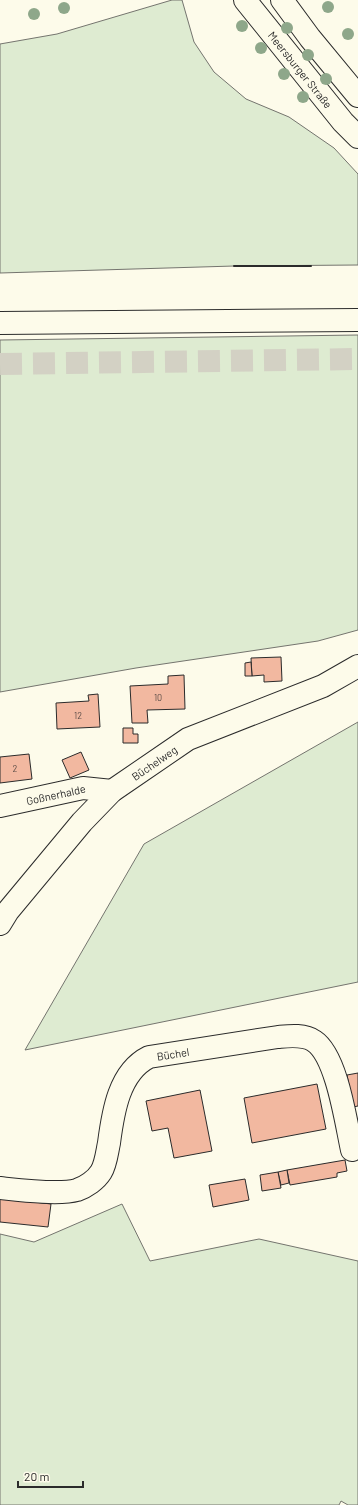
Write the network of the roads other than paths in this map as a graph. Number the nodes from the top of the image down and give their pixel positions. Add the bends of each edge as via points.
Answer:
1 (245, 0) edge
2 (282, 0) edge
3 (358, 96) edge
4 (358, 137) edge
5 (358, 320) edge
6 (0, 323) edge
7 (358, 666) edge
8 (112, 791) junction
9 (0, 806) edge
10 (0, 924) edge
11 (352, 1150) dead end
12 (0, 1188) edge

1 - 4 main road, Meersburger Straße via 343,122
2 - 3 main road
5 - 6 main road
7 - 8 main road, Büchelweg via 323,686 188,739
8 - 9 main road, Goßnerhalde via 83,788
8 - 10 main road, Büchelweg via 82,822
11 - 12 main road, Büchel via 334,1073 321,1047 314,1040 307,1038 278,1037 149,1057 141,1061 129,1074 119,1096 102,1172 92,1182 76,1190 64,1192

